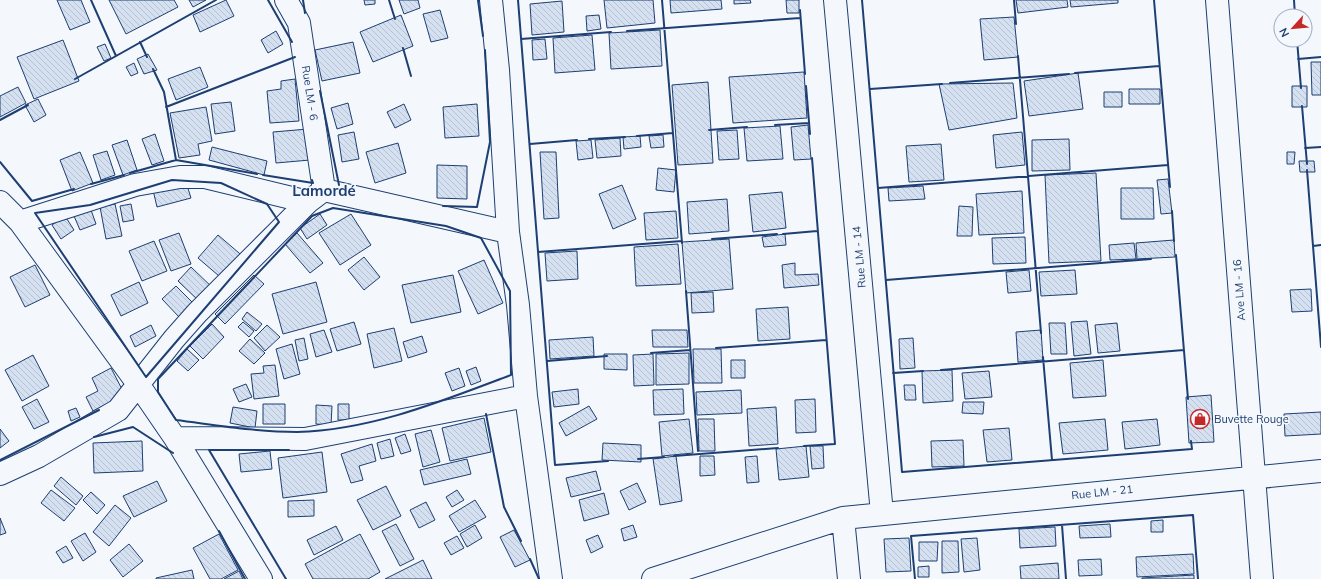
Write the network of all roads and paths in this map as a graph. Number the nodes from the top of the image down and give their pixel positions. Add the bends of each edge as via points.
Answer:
1 (286, 0) edge
2 (491, 0) edge
3 (835, 0) edge
4 (1217, 0) edge
5 (316, 196) junction
6 (0, 202) edge
7 (20, 222) junction
8 (508, 232) junction
9 (138, 384) junction
10 (526, 396) junction
11 (175, 438) junction
12 (1321, 471) edge
13 (0, 474) edge
14 (1254, 476) junction
15 (882, 514) junction
16 (843, 518) junction
17 (261, 579) edge
18 (551, 579) edge
19 (653, 579) edge
20 (849, 579) edge
21 (1262, 579) edge

1 - 5 street, Rue LM - 6 via 299,23
2 - 8 street
3 - 15 street, Rue LM - 14
4 - 14 street, Ave LM - 16
5 - 7 street via 204,177 180,177 135,185
5 - 8 street
5 - 9 street via 197,313
6 - 7 street
7 - 9 street
8 - 10 street
9 - 11 street
9 - 13 street via 126,401 109,416
10 - 11 street via 305,439
10 - 18 street
11 - 17 street
12 - 14 street, Rue LM - 21
14 - 15 street, Rue LM - 21
14 - 21 street, Ave LM - 16
15 - 16 street, Rue LM - 21
16 - 19 street, Rue LM - 21
16 - 20 street

